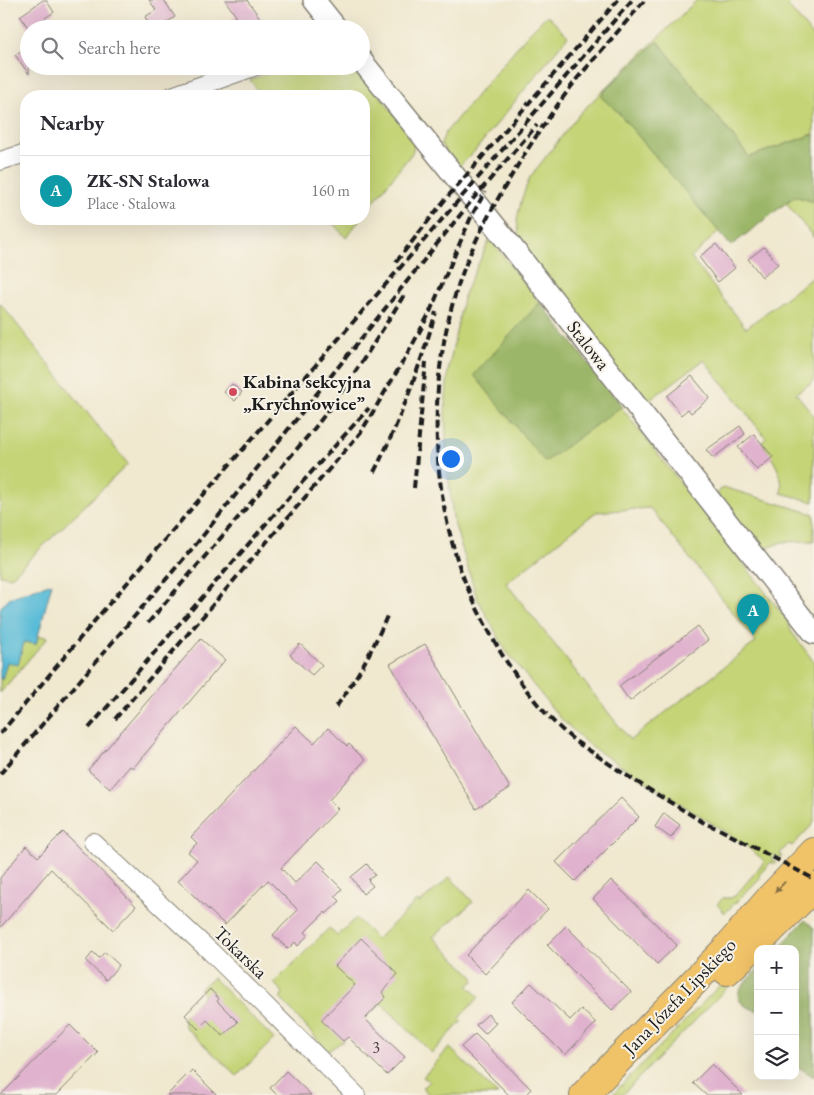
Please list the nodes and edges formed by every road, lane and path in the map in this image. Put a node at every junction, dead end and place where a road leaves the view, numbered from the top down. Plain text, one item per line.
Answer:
1 (314, 0) edge
2 (330, 20) edge
3 (370, 71) edge
4 (231, 75) edge
5 (189, 90) edge
6 (20, 155) edge
7 (0, 162) edge
8 (814, 633) edge
9 (93, 842) dead end
10 (814, 852) edge
11 (814, 887) edge
12 (356, 1095) edge
13 (584, 1095) edge
14 (606, 1095) edge

1 - 2 street
3 - 8 street, Stalowa
4 - 5 street
6 - 7 street
9 - 12 street, Tokarska
10 -> 13 main road, Jana Józefa Lipskiego
11 - 14 main road, Jana Józefa Lipskiego

